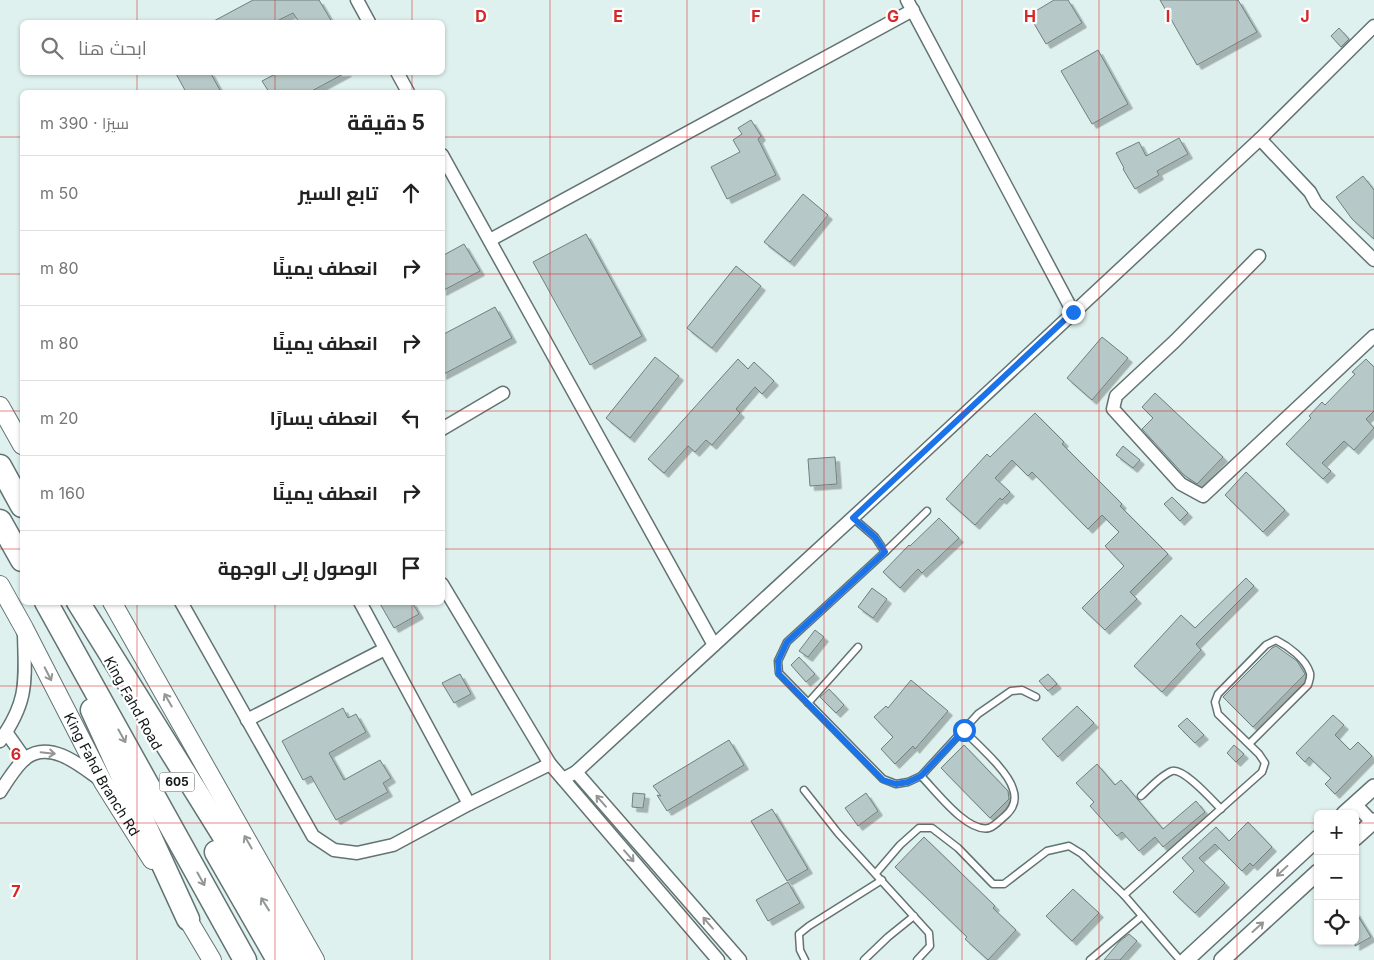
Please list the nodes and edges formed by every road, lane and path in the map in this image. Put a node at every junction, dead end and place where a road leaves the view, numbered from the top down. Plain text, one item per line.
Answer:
1 (357, 0) edge
2 (910, 5) edge
3 (368, 20) edge
4 (1374, 26) edge
5 (399, 75) edge
6 (407, 90) edge
7 (1260, 139) junction
8 (445, 159) edge
9 (490, 240) junction
10 (1259, 256) dead end
11 (1374, 260) edge
12 (1073, 312) junction
13 (1374, 336) edge
14 (503, 393) dead end
15 (0, 406) edge
16 (445, 427) edge
17 (20, 441) edge
18 (0, 466) edge
19 (20, 502) edge
20 (927, 511) dead end
21 (853, 518) junction
22 (0, 521) edge
23 (885, 552) junction
24 (20, 556) edge
25 (0, 585) edge
26 (445, 589) edge
27 (43, 605) edge
28 (48, 605) edge
29 (79, 605) edge
30 (79, 605) edge
31 (114, 605) edge
32 (183, 605) edge
33 (362, 605) edge
34 (24, 628) junction
35 (714, 646) junction
36 (858, 647) dead end
37 (385, 648) junction
38 (1036, 697) dead end
39 (808, 703) junction
40 (247, 720) junction
41 (964, 730) junction
42 (3, 736) edge
43 (1249, 744) junction
44 (25, 759) junction
45 (550, 764) junction
46 (576, 772) junction
47 (921, 776) junction
48 (563, 779) junction
49 (103, 782) junction
50 (1374, 787) edge
51 (804, 790) dead end
52 (0, 792) edge
53 (1141, 796) dead end
54 (469, 804) junction
55 (1221, 809) junction
56 (1350, 809) edge
57 (1374, 822) edge
58 (1359, 835) edge
59 (1314, 842) edge
60 (876, 873) junction
61 (1314, 876) edge
62 (882, 880) junction
63 (1124, 895) junction
64 (914, 916) junction
65 (1142, 916) junction
66 (188, 919) junction
67 (212, 960) edge
68 (245, 960) edge
69 (278, 960) edge
70 (301, 960) edge
71 (315, 960) edge
72 (718, 960) edge
73 (740, 960) edge
74 (806, 960) edge
75 (864, 960) edge
76 (917, 960) edge
77 (1090, 960) edge
78 (1180, 960) edge
79 (1186, 960) edge
80 (1222, 960) edge

1 - 3 street
2 - 9 street
2 - 12 street
4 - 7 street
5 - 6 street
7 - 11 street
7 - 12 street
8 - 9 street
9 - 35 street
10 - 13 street
12 - 21 street
14 - 16 street
15 - 17 main road
18 - 19 highway
20 - 23 lane
21 - 23 lane
21 - 35 street
22 - 24 highway
23 - 39 lane
25 - 34 main road, King Fahd Branch Rd
26 - 45 street
27 - 66 highway
28 -> 68 highway, King Fahd Road / 605
29 - 69 highway, King Fahd Road / 605
70 -> 30 highway
71 -> 31 main road
32 - 40 street
33 - 37 street
34 - 42 street
34 -> 49 main road, King Fahd Branch Rd
35 - 46 street
36 - 39 lane
37 - 40 street
37 - 54 street
38 - 41 lane
39 - 47 lane
40 - 54 street
41 - 47 lane
41 - 47 lane
42 - 44 street
43 - 43 lane
43 - 55 lane
44 -> 49 street
44 - 52 street
45 - 48 street
45 - 54 street
46 - 48 street
73 -> 46 street
48 -> 72 street
49 - 66 main road, King Fahd Branch Rd
50 - 56 street
51 - 60 lane
53 - 55 lane
55 - 63 lane
56 - 57 street
57 - 58 street
59 -> 79 street
60 - 62 lane
60 - 63 lane
80 -> 61 street
62 - 64 lane
62 - 74 lane
63 - 65 lane
64 - 75 lane
64 - 76 lane
65 - 77 lane
65 - 78 lane
66 - 67 main road, King Fahd Branch Rd

